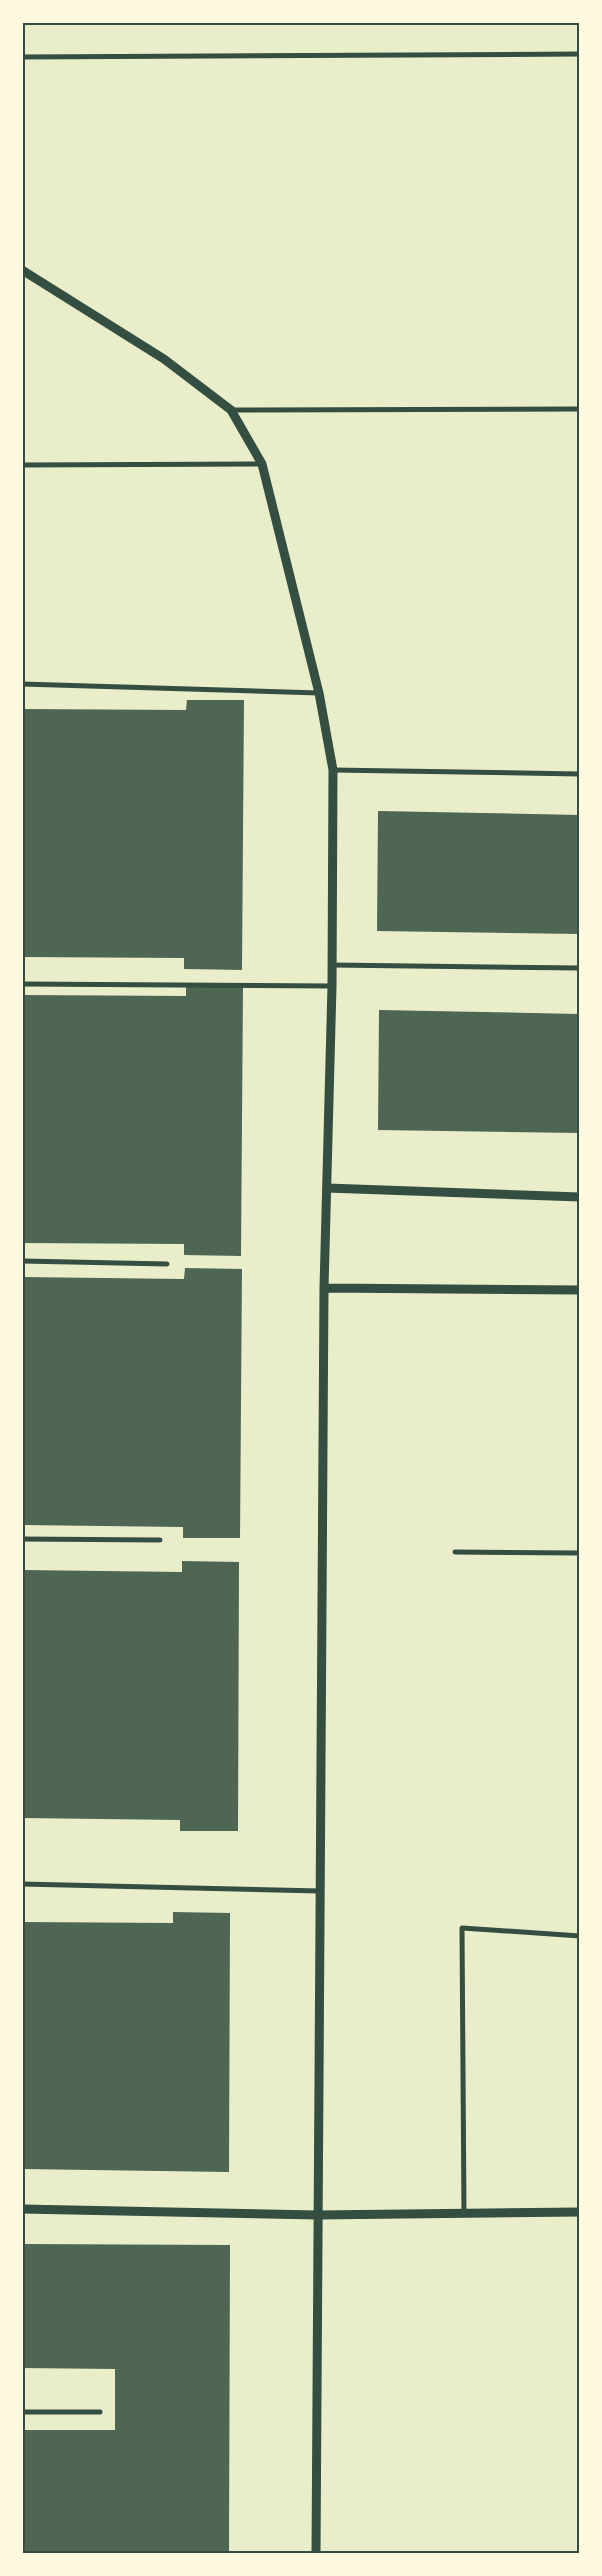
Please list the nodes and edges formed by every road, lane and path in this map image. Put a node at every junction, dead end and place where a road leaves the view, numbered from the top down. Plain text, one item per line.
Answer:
1 (580, 54) edge
2 (22, 57) edge
3 (22, 270) edge
4 (580, 409) edge
5 (231, 410) junction
6 (262, 464) junction
7 (22, 465) edge
8 (22, 684) edge
9 (319, 693) junction
10 (332, 770) junction
11 (580, 774) edge
12 (332, 964) junction
13 (580, 968) edge
14 (22, 984) edge
15 (332, 986) junction
16 (327, 1188) junction
17 (580, 1197) edge
18 (22, 1261) edge
19 (167, 1264) dead end
20 (324, 1288) junction
21 (580, 1290) edge
22 (22, 1539) edge
23 (160, 1540) dead end
24 (455, 1552) dead end
25 (580, 1553) edge
26 (22, 1884) edge
27 (320, 1891) junction
28 (580, 1936) edge
29 (22, 2209) edge
30 (580, 2212) edge
31 (464, 2214) junction
32 (318, 2215) junction
33 (22, 2412) edge
34 (100, 2412) dead end
35 (316, 2554) edge

1 - 2 street
3 - 5 street
4 - 5 street
5 - 6 street
6 - 7 street
6 - 9 street
8 - 9 street
9 - 10 street
10 - 11 street
10 - 12 street
12 - 13 street
12 - 15 street
14 - 15 street
15 - 16 street
16 - 17 street
16 - 20 street
18 - 19 street
20 - 21 street
20 - 27 street
22 - 23 street
24 - 25 street
26 - 27 street
27 - 32 street
28 - 31 street
29 - 32 street
30 - 31 street
31 - 32 street
32 - 35 street
33 - 34 street

